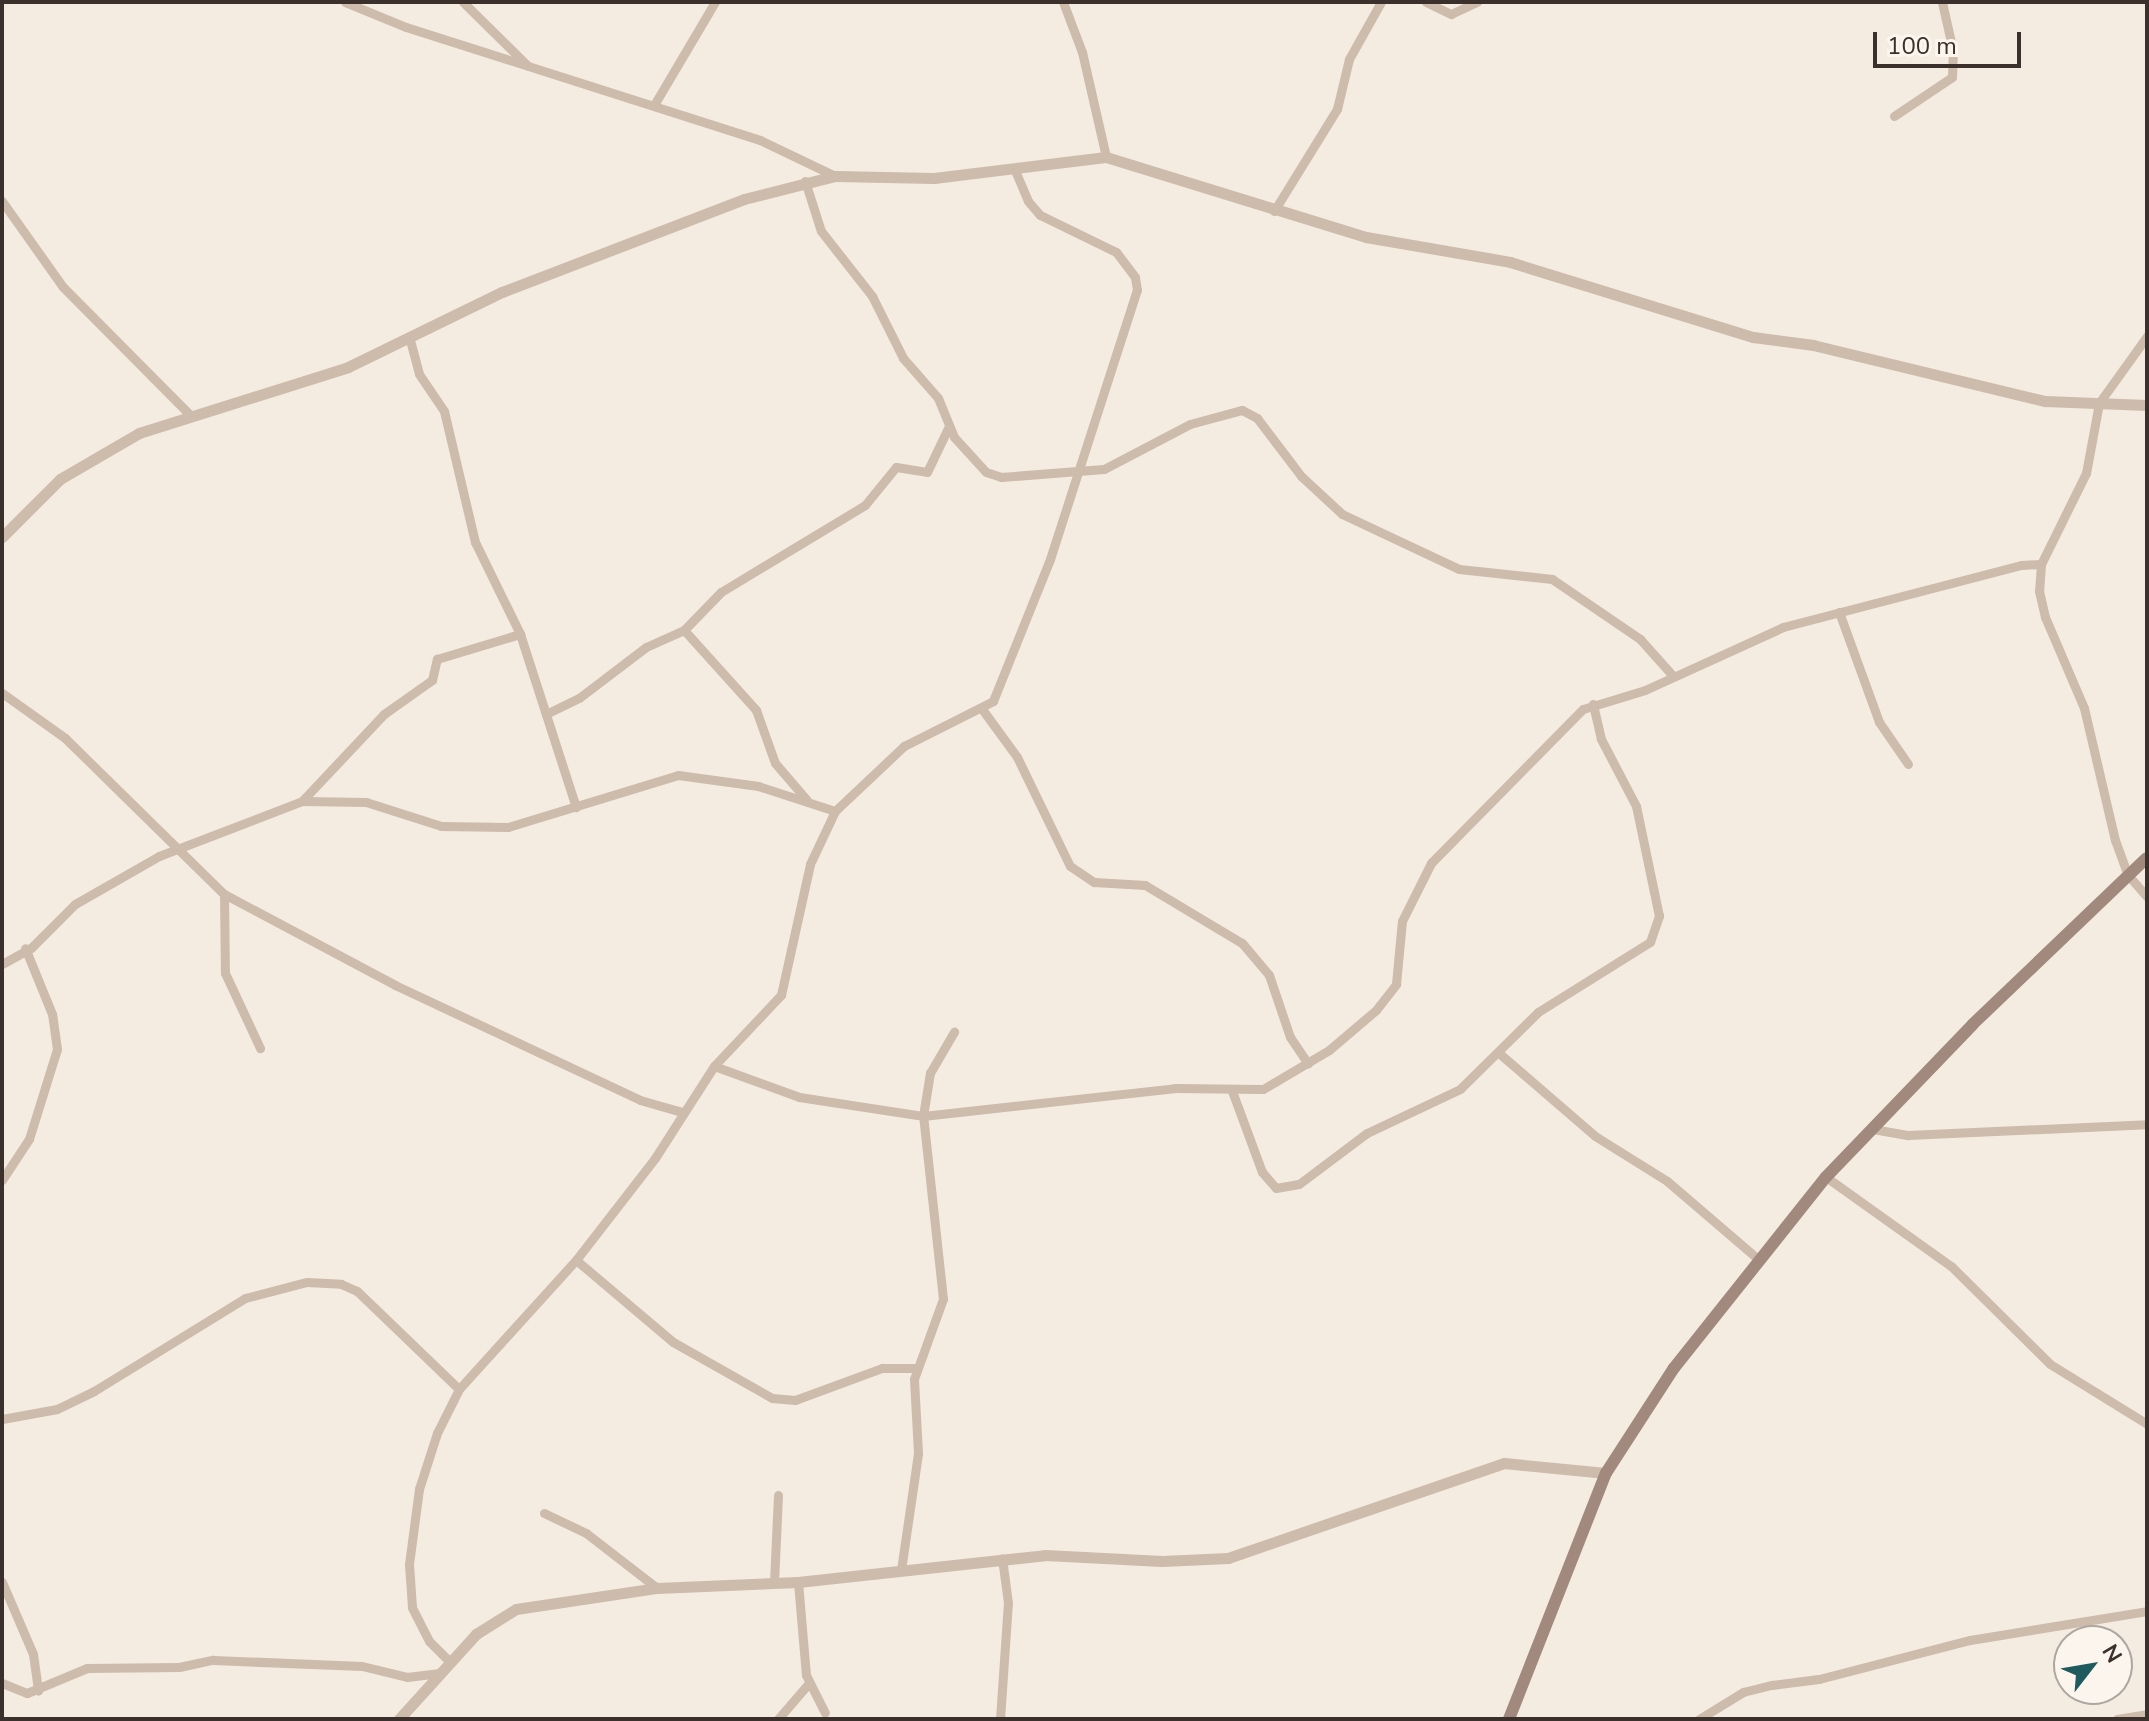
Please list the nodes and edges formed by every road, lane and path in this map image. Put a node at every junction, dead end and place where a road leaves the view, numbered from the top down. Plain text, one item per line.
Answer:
1 (345, 2) edge
2 (463, 2) edge
3 (715, 2) edge
4 (1063, 2) edge
5 (1381, 2) edge
6 (1426, 2) edge
7 (1477, 2) edge
8 (1942, 2) edge
9 (531, 68) junction
10 (654, 105) junction
11 (1894, 116) dead end
12 (1106, 157) junction
13 (1015, 170) junction
14 (835, 176) junction
15 (805, 181) junction
16 (2, 201) edge
17 (1274, 211) junction
18 (2147, 336) edge
19 (410, 340) junction
20 (2099, 403) junction
21 (2147, 405) edge
22 (189, 414) junction
23 (949, 426) junction
24 (1080, 471) junction
25 (2, 537) edge
26 (2041, 564) junction
27 (1839, 612) junction
28 (684, 630) junction
29 (520, 634) junction
30 (1673, 676) junction
31 (2, 693) edge
32 (1593, 704) junction
33 (982, 709) junction
34 (546, 714) junction
35 (1908, 764) dead end
36 (302, 801) junction
37 (808, 802) junction
38 (576, 807) junction
39 (835, 811) junction
40 (182, 849) junction
41 (2147, 858) edge
42 (2128, 875) junction
43 (224, 894) junction
44 (2147, 897) edge
45 (25, 948) junction
46 (2, 964) edge
47 (954, 1032) dead end
48 (260, 1048) dead end
49 (1500, 1054) junction
50 (1308, 1064) junction
51 (714, 1066) junction
52 (1232, 1091) junction
53 (682, 1112) junction
54 (923, 1116) junction
55 (2147, 1124) edge
56 (1873, 1129) junction
57 (1826, 1177) junction
58 (2, 1180) edge
59 (1758, 1259) junction
60 (576, 1260) junction
61 (916, 1368) junction
62 (459, 1389) junction
63 (2, 1419) edge
64 (2147, 1424) edge
65 (1606, 1473) junction
66 (778, 1495) dead end
67 (544, 1513) dead end
68 (1002, 1558) junction
69 (901, 1570) junction
70 (2, 1582) edge
71 (798, 1582) junction
72 (774, 1583) junction
73 (657, 1588) junction
74 (2147, 1611) edge
75 (449, 1661) junction
76 (438, 1673) junction
77 (2, 1683) edge
78 (809, 1683) junction
79 (38, 1691) junction
80 (825, 1713) dead end
81 (2147, 1714) edge
82 (402, 1718) edge
83 (1512, 1718) edge
84 (778, 1719) edge
85 (1000, 1719) edge
86 (1699, 1719) edge
87 (2117, 1719) edge

1 - 9 street
2 - 9 street
3 - 10 street
4 - 12 street
5 - 17 street
6 - 7 street
8 - 11 street
9 - 10 street
10 - 14 street
12 - 13 street
12 - 17 street
13 - 14 street
13 - 24 street
14 - 15 street
15 - 19 street
15 - 23 street
16 - 22 street
17 - 20 street
18 - 20 street
19 - 22 street
19 - 29 street
20 - 21 street
20 - 26 street
22 - 25 street
23 - 24 street
23 - 28 street
24 - 30 street
24 - 33 street
26 - 27 street
26 - 42 street
27 - 30 street
27 - 35 street
28 - 34 street
28 - 37 street
29 - 34 street
29 - 36 street
30 - 32 street
31 - 40 street
32 - 49 street
32 - 50 street
33 - 39 street
33 - 50 street
34 - 38 street
36 - 38 street
36 - 40 street
37 - 38 street
37 - 39 street
39 - 51 street
40 - 43 street
40 - 45 street
41 - 42 main road
42 - 44 street
42 - 56 main road
43 - 48 street
43 - 53 street
45 - 46 street
45 - 58 street
47 - 54 street
49 - 52 street
49 - 59 street
50 - 52 street
51 - 53 street
51 - 54 street
52 - 54 street
53 - 60 street
54 - 61 street
55 - 56 street
56 - 57 main road
57 - 59 main road
57 - 64 street
59 - 65 main road
60 - 61 street
60 - 62 street
61 - 69 street
62 - 63 street
62 - 75 street
65 - 68 street
65 - 83 main road
66 - 72 street
67 - 73 street
68 - 69 street
68 - 85 street
69 - 71 street
70 - 79 street
71 - 72 street
71 - 78 street
72 - 73 street
73 - 75 street
74 - 86 street
75 - 76 street
76 - 79 street
76 - 82 street
77 - 79 street
78 - 80 street
78 - 84 street
81 - 87 street

